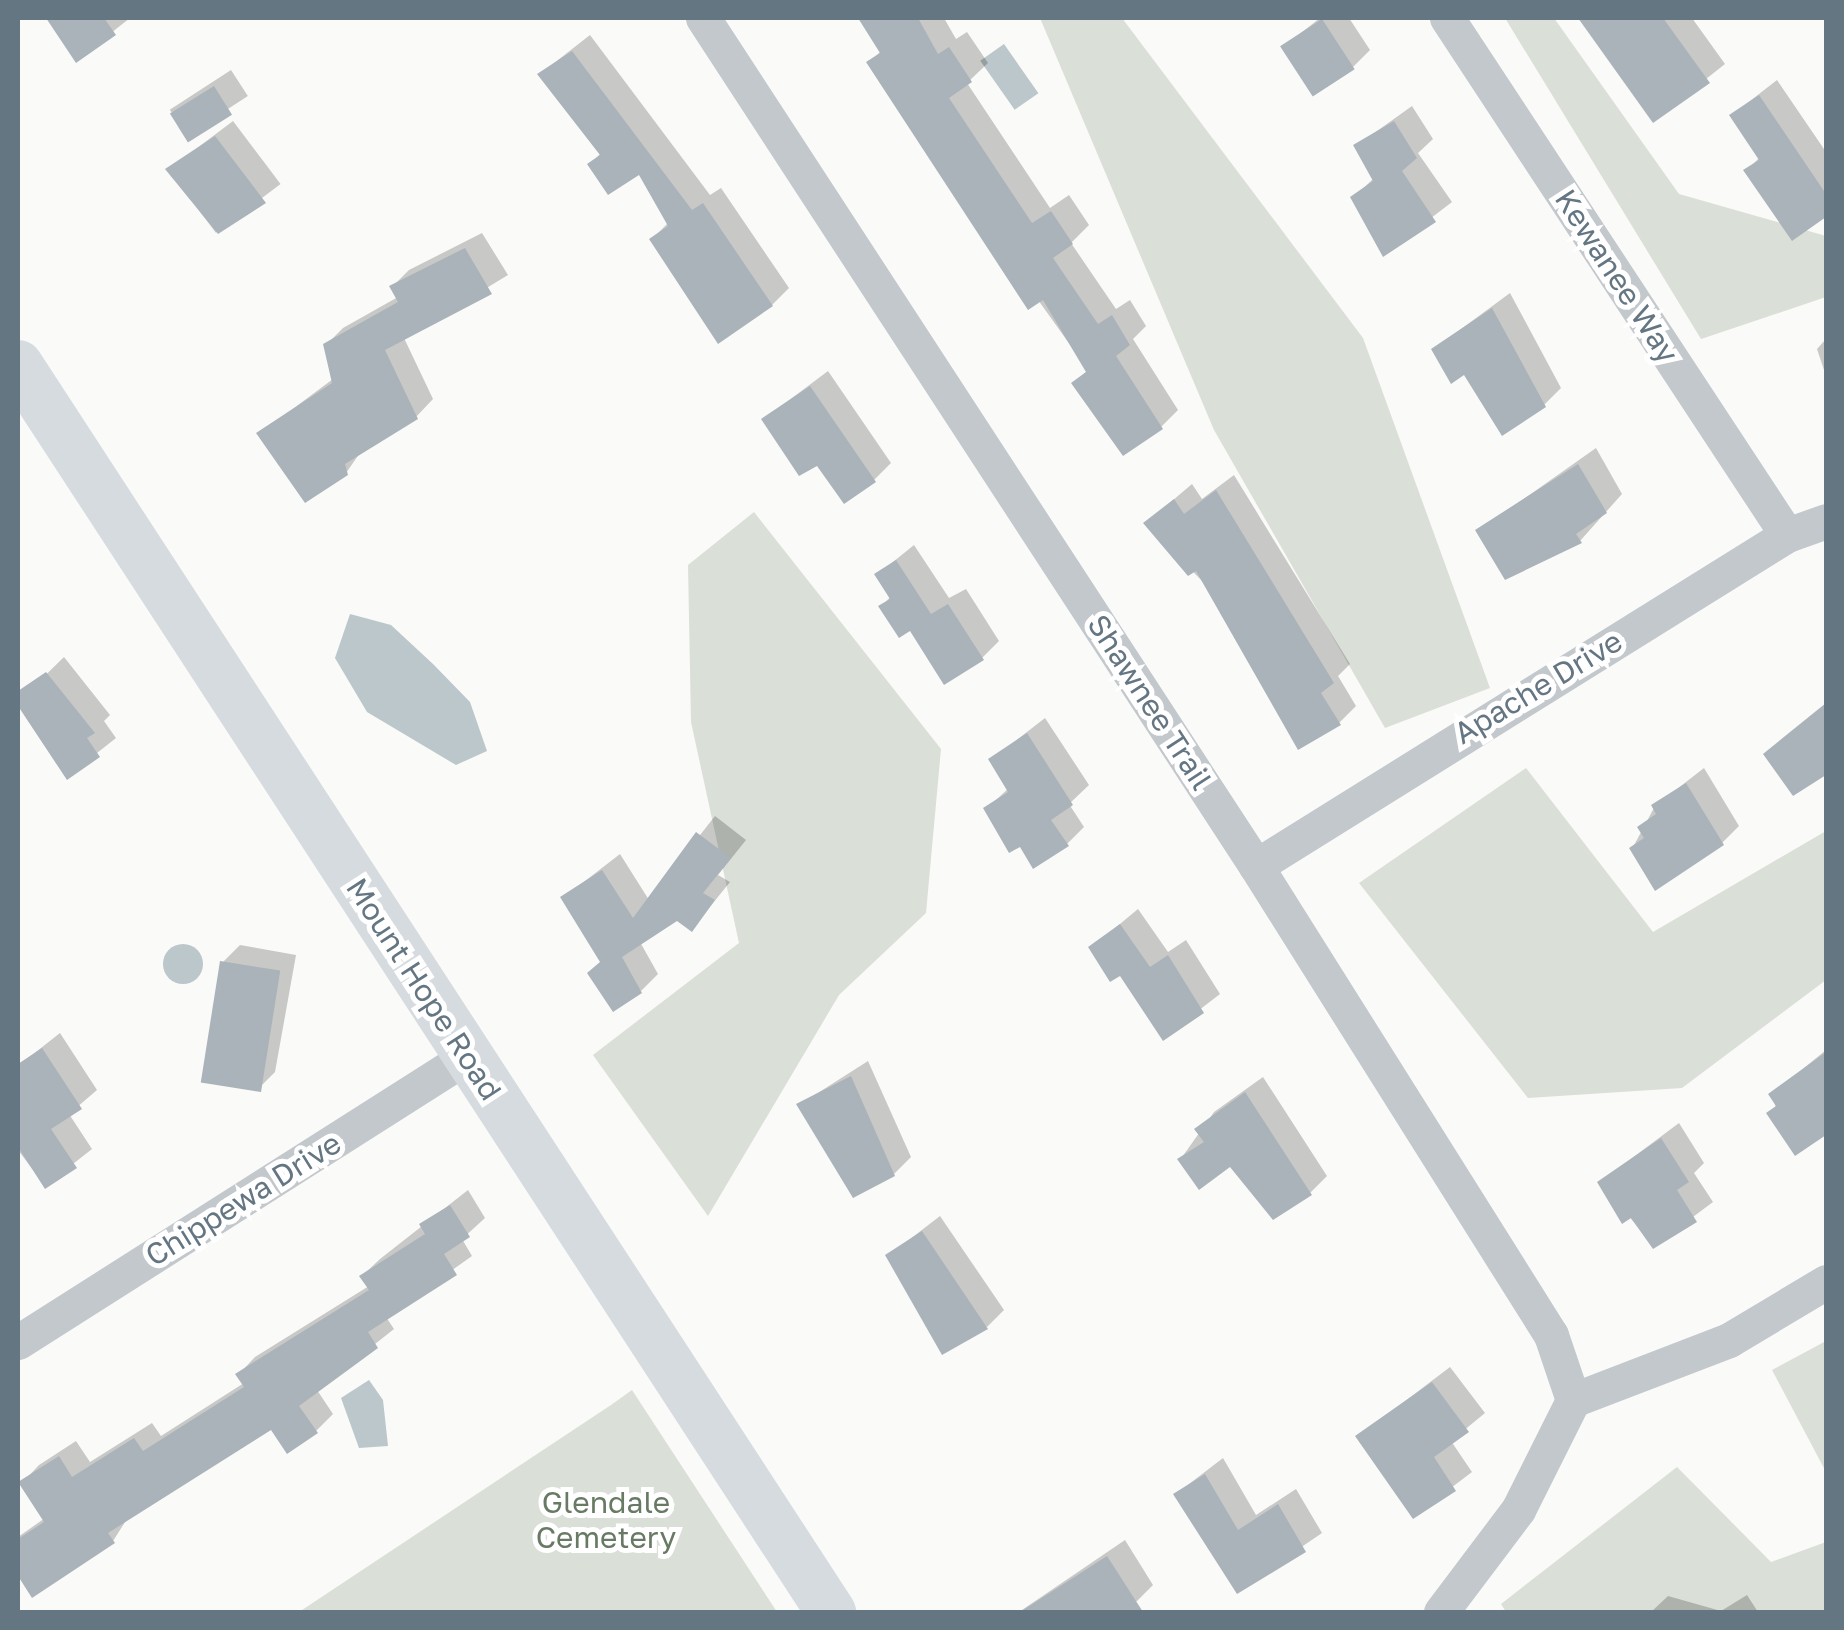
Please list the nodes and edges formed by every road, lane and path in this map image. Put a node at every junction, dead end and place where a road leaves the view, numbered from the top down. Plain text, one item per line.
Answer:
1 (704, 18) edge
2 (1447, 18) edge
3 (18, 365) edge
4 (1826, 521) edge
5 (1786, 536) junction
6 (1256, 866) junction
7 (468, 1056) junction
8 (1826, 1282) edge
9 (18, 1342) edge
10 (1573, 1400) junction
11 (831, 1612) edge
12 (1440, 1612) edge

1 - 6 street, Shawnee Trail
2 - 5 street, Kewanee Way
3 - 7 street, Mount Hope Road
4 - 5 street, Apache Drive
5 - 6 street, Apache Drive
6 - 10 street, Shawnee Trail
7 - 9 street, Chippewa Drive
7 - 11 street, Mount Hope Road
8 - 10 street
10 - 12 street

